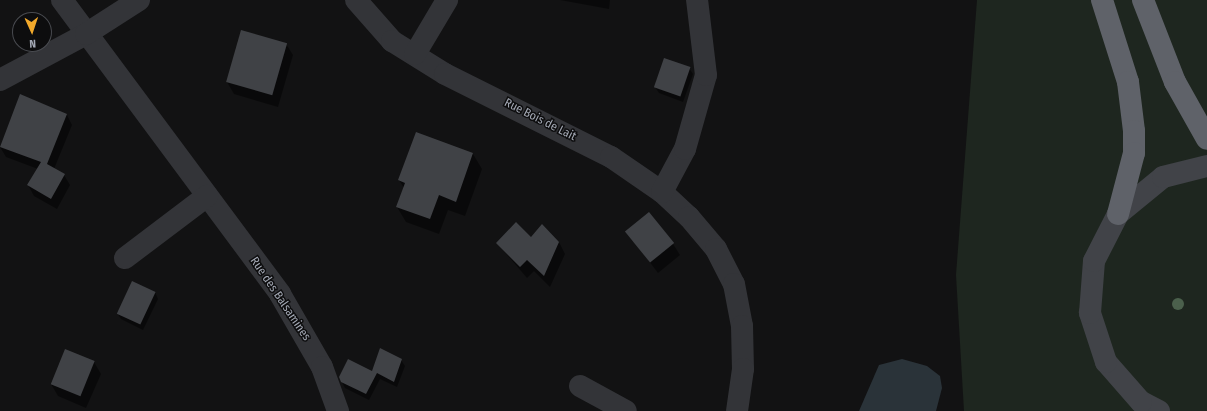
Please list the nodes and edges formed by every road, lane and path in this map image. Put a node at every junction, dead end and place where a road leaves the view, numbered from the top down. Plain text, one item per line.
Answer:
1 (62, 0) edge
2 (139, 0) edge
3 (356, 0) edge
4 (447, 0) edge
5 (697, 0) edge
6 (1102, 0) edge
7 (1143, 0) edge
8 (86, 34) junction
9 (415, 54) junction
10 (0, 80) edge
11 (1207, 139) edge
12 (1207, 166) edge
13 (662, 192) junction
14 (207, 196) junction
15 (1118, 214) junction
16 (125, 258) dead end
17 (580, 386) dead end
18 (338, 411) edge
19 (626, 411) edge
20 (737, 411) edge
21 (1159, 411) edge

1 - 8 street, Rue des Balsamines
2 - 8 street
3 - 9 street, Rue Bois de Lait
4 - 9 street
5 - 13 street
6 - 15 highway
7 - 11 highway
8 - 10 street
8 - 14 street, Rue des Balsamines
9 - 13 street, Rue Bois de Lait
12 - 15 main road
13 - 20 street, Rue Bois de Lait
14 - 16 street
14 - 18 street, Rue des Balsamines
15 - 21 main road
17 - 19 street

